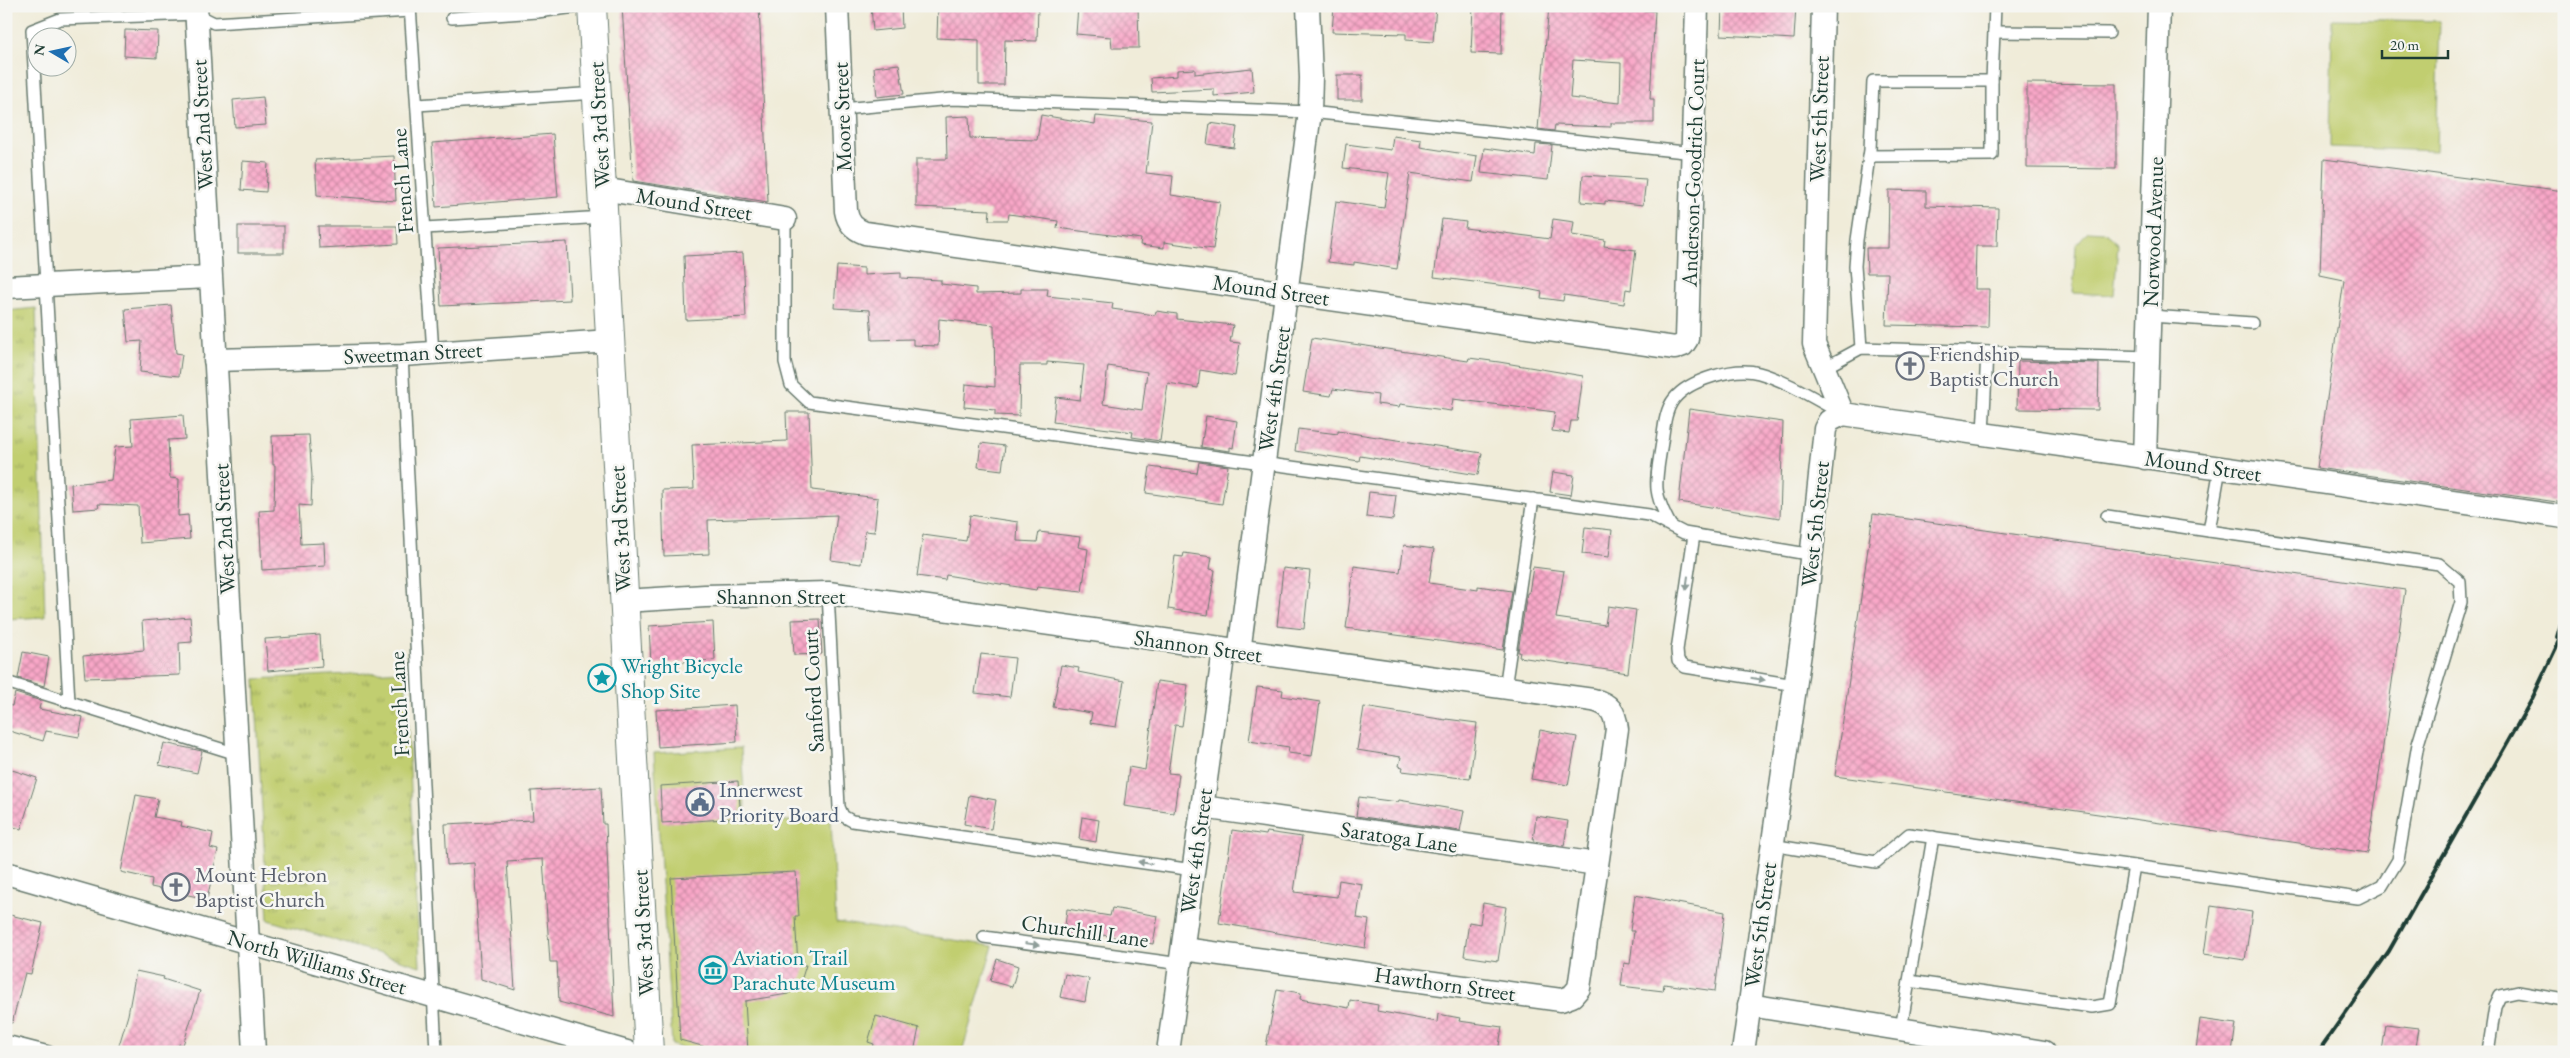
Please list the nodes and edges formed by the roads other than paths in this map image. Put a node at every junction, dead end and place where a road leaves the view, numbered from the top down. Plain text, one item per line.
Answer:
1 (584, 6) edge
2 (592, 6) edge
3 (838, 6) edge
4 (1308, 6) edge
5 (1698, 6) edge
6 (1823, 6) edge
7 (1995, 6) edge
8 (2159, 6) edge
9 (410, 9) edge
10 (536, 9) edge
11 (196, 10) edge
12 (452, 18) dead end
13 (1994, 32) junction
14 (2108, 33) dead end
15 (1992, 81) junction
16 (597, 93) junction
17 (416, 105) junction
18 (842, 109) junction
19 (1310, 112) junction
20 (1694, 153) junction
21 (1869, 156) junction
22 (602, 190) junction
23 (604, 217) junction
24 (785, 219) joint
25 (853, 226) joint
26 (425, 228) junction
27 (209, 277) junction
28 (46, 285) junction
29 (6, 287) edge
30 (1287, 293) junction
31 (2151, 316) junction
32 (2252, 323) dead end
33 (1687, 339) joint
34 (610, 341) junction
35 (1861, 348) junction
36 (1988, 352) junction
37 (433, 353) junction
38 (402, 355) junction
39 (2150, 357) junction
40 (215, 360) junction
41 (1824, 368) junction
42 (1842, 414) junction
43 (1983, 434) junction
44 (2145, 458) junction
45 (1263, 463) junction
46 (2220, 468) junction
47 (1533, 499) junction
48 (2107, 516) dead end
49 (2564, 517) edge
50 (1671, 526) junction
51 (2209, 531) junction
52 (1694, 535) junction
53 (1813, 555) junction
54 (828, 593) junction
55 (624, 601) junction
56 (1231, 651) junction
57 (6, 682) edge
58 (1795, 685) junction
59 (1505, 688) junction
60 (69, 702) junction
61 (237, 754) junction
62 (1202, 808) junction
63 (1933, 837) junction
64 (1771, 845) junction
65 (1597, 864) junction
66 (2134, 866) junction
67 (1193, 870) junction
68 (6, 872) edge
69 (984, 937) dead end
70 (248, 941) junction
71 (1182, 957) junction
72 (1909, 980) junction
73 (433, 996) junction
74 (2564, 1000) edge
75 (1749, 1005) junction
76 (1901, 1029) junction
77 (6, 1041) edge
78 (49, 1052) edge
79 (254, 1052) edge
80 (436, 1052) edge
81 (627, 1052) edge
82 (649, 1052) edge
83 (1168, 1052) edge
84 (1742, 1052) edge
85 (2044, 1052) edge
86 (2488, 1052) edge

1 - 10 lane
2 - 16 main road, West 3rd Street
3 - 18 street, Moore Street
4 - 19 street, West 4th Street
5 - 20 street, Anderson-Goodrich Court
6 - 41 street, West 5th Street
7 - 13 lane
8 - 31 street, Norwood Avenue
9 - 11 lane
9 - 17 lane, French Lane
10 - 12 lane
11 - 27 street, West 2nd Street
11 - 28 lane
13 - 14 lane
13 - 15 lane
15 - 21 lane
15 - 21 lane
16 - 17 lane
16 - 22 main road, West 3rd Street
17 - 26 lane, French Lane
18 - 19 lane
18 - 25 street, Moore Street
19 - 20 lane
19 - 30 street, West 4th Street
20 - 33 street, Anderson-Goodrich Court
21 - 35 lane
22 - 23 main road, West 3rd Street
22 - 24 street, Mound Street
23 - 26 lane
23 - 34 main road, West 3rd Street
24 - 45 lane
25 - 30 street, Mound Street
26 - 37 lane, French Lane
27 - 28 street
27 - 40 street, West 2nd Street
28 - 29 street
28 - 60 lane
30 - 33 street, Mound Street
30 - 45 street, West 4th Street
31 - 32 lane
31 - 39 street, Norwood Avenue
34 - 37 street, Sweetman Street
34 - 55 main road, West 3rd Street
35 - 36 lane
35 - 41 lane
36 - 39 lane
36 - 43 lane
37 - 38 street, Sweetman Street
38 - 40 street, Sweetman Street
38 - 73 lane, French Lane
39 - 44 street, Norwood Avenue
40 - 61 street, West 2nd Street
41 - 42 street, West 5th Street
42 - 43 street, Mound Street
42 - 50 lane
42 - 53 street, West 5th Street
43 - 44 street, Mound Street
44 - 46 street, Mound Street
45 - 47 lane
45 - 56 street, West 4th Street
46 - 49 street, Mound Street
46 - 51 lane
47 - 50 lane
47 - 59 lane
48 - 51 lane
50 - 52 lane
51 - 66 lane
52 - 53 lane
52 -> 58 lane
53 - 58 street, West 5th Street
54 - 55 street, Shannon Street
54 - 56 street, Shannon Street
67 -> 54 lane, Sanford Court
55 - 82 main road, West 3rd Street
56 - 59 street, Shannon Street
56 - 62 street, West 4th Street
57 - 60 lane
58 - 64 street, West 5th Street
59 - 65 street, Shannon Street
60 - 61 lane
61 - 70 street, West 2nd Street
62 - 65 street, Saratoga Lane
62 - 67 street, West 4th Street
63 - 64 lane
63 - 66 lane
63 - 72 lane
64 - 75 street, West 5th Street
65 - 71 street, Hawthorn Street
66 - 72 lane
67 - 71 street, West 4th Street
68 - 70 street, North Williams Street
69 -> 71 lane, Churchill Lane
70 - 73 street, North Williams Street
70 - 79 street, West 2nd Street
71 - 83 street, West 4th Street
72 - 76 lane
73 - 80 lane, French Lane
73 - 81 street, North Williams Street
74 - 86 lane
75 - 76 street
75 - 84 street, West 5th Street
76 - 85 street
77 - 78 lane

